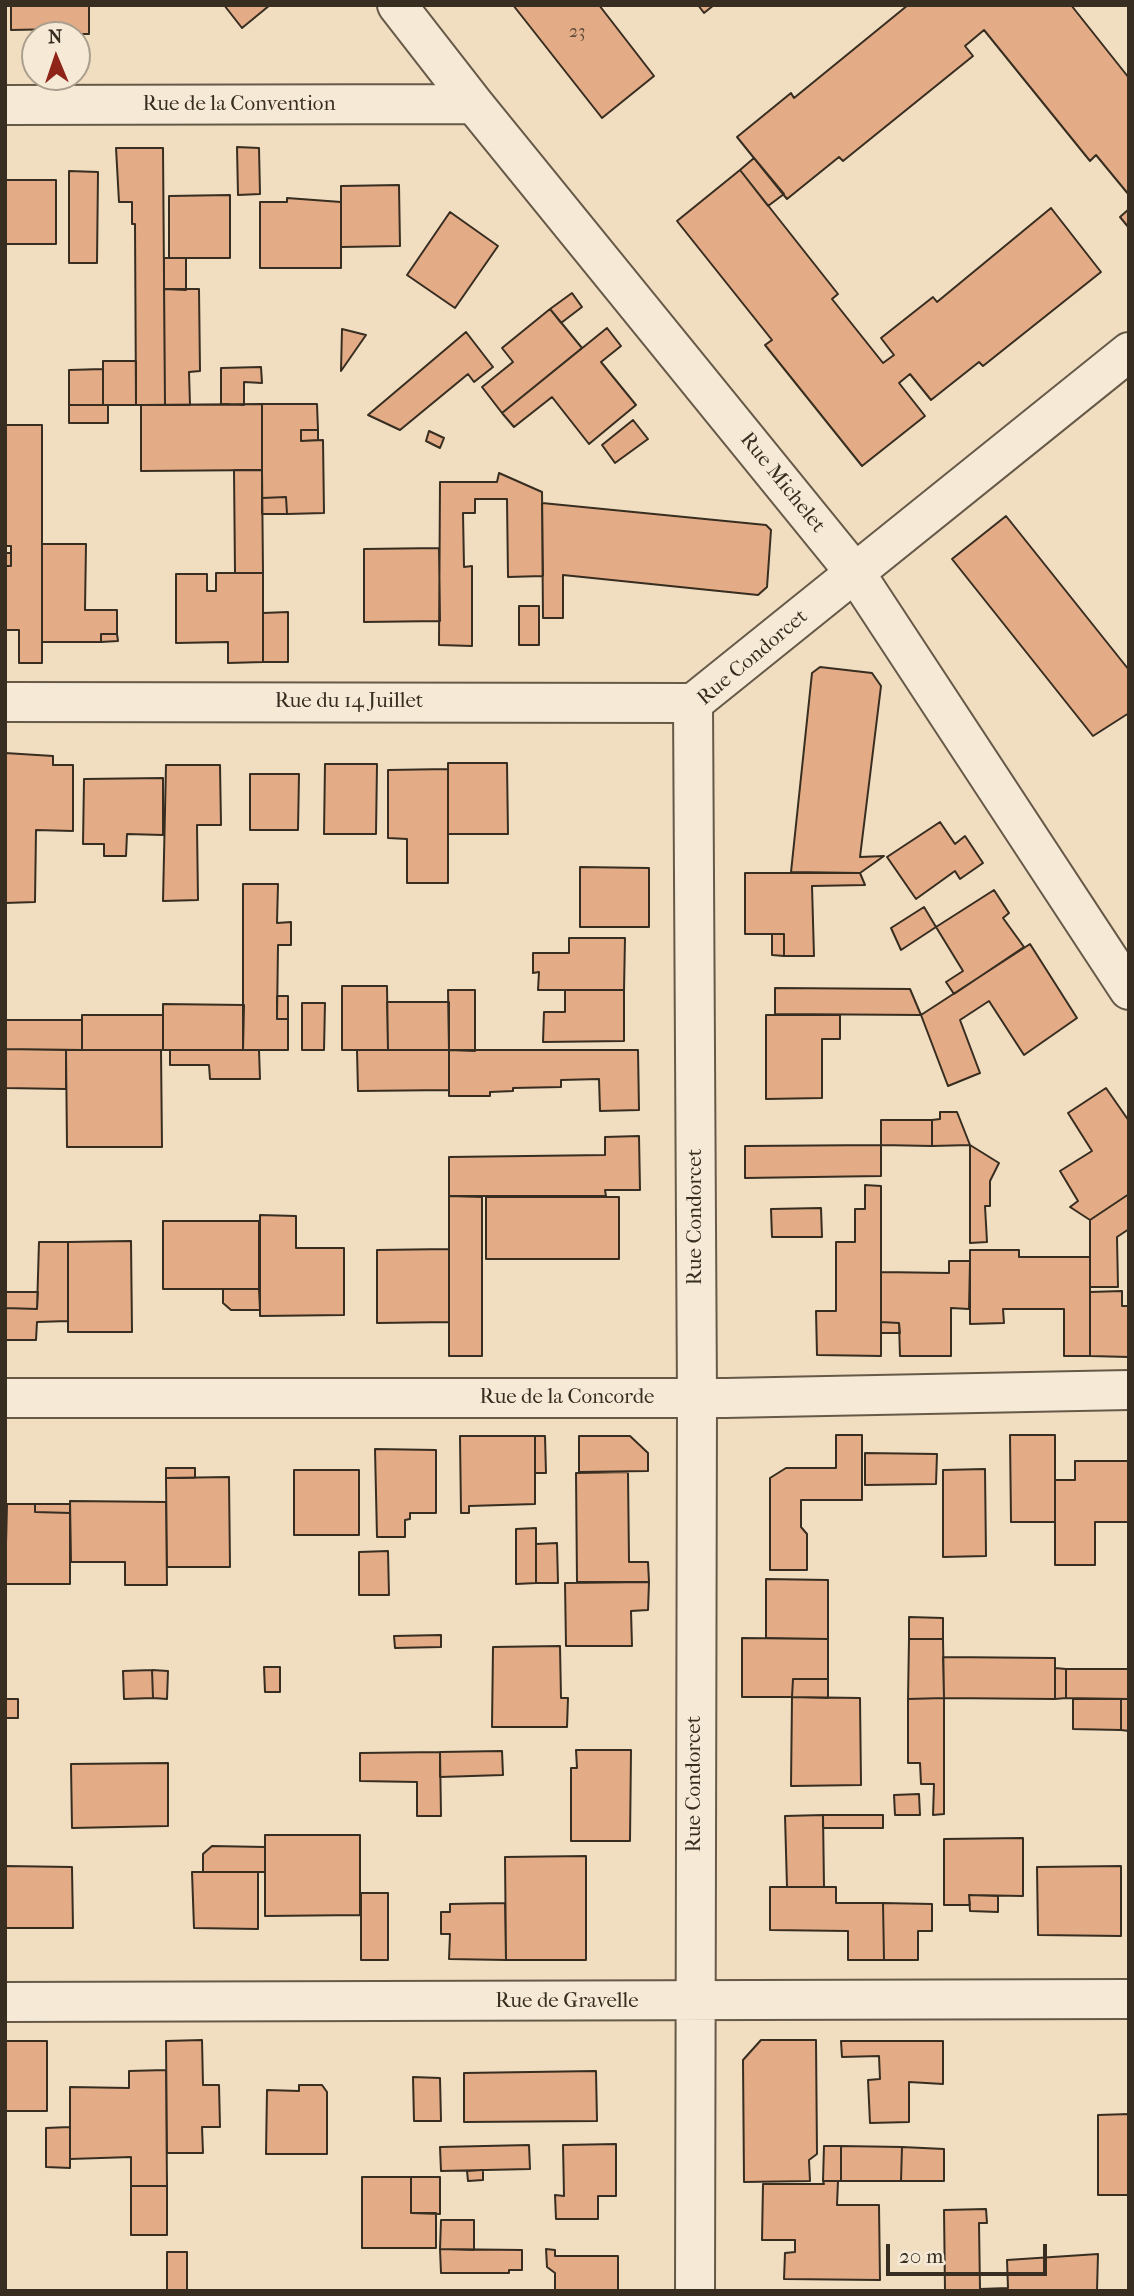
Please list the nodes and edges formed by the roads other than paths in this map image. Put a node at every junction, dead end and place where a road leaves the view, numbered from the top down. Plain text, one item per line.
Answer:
1 (397, 5) edge
2 (474, 104) junction
3 (5, 105) edge
4 (1129, 352) edge
5 (856, 575) junction
6 (5, 702) edge
7 (693, 703) junction
8 (1129, 990) edge
9 (1129, 1390) edge
10 (5, 1398) edge
11 (697, 1398) junction
12 (1129, 1999) edge
13 (5, 2002) edge
14 (693, 2002) junction
15 (695, 2291) edge

1 - 2 street, Rue Michelet
2 - 3 street, Rue de la Convention
2 - 5 street, Rue Michelet
4 - 5 street, Rue Condorcet
5 - 7 street, Rue Condorcet
5 - 8 street, Rue Michelet
6 - 7 street, Rue du 14 Juillet
7 - 11 street, Rue Condorcet
9 - 11 street, Rue de la Concorde
10 - 11 street, Rue de la Concorde
11 - 14 street, Rue Condorcet
12 - 14 street, Rue de Gravelle
13 - 14 street, Rue de Gravelle
14 - 15 street, Rue Condorcet

